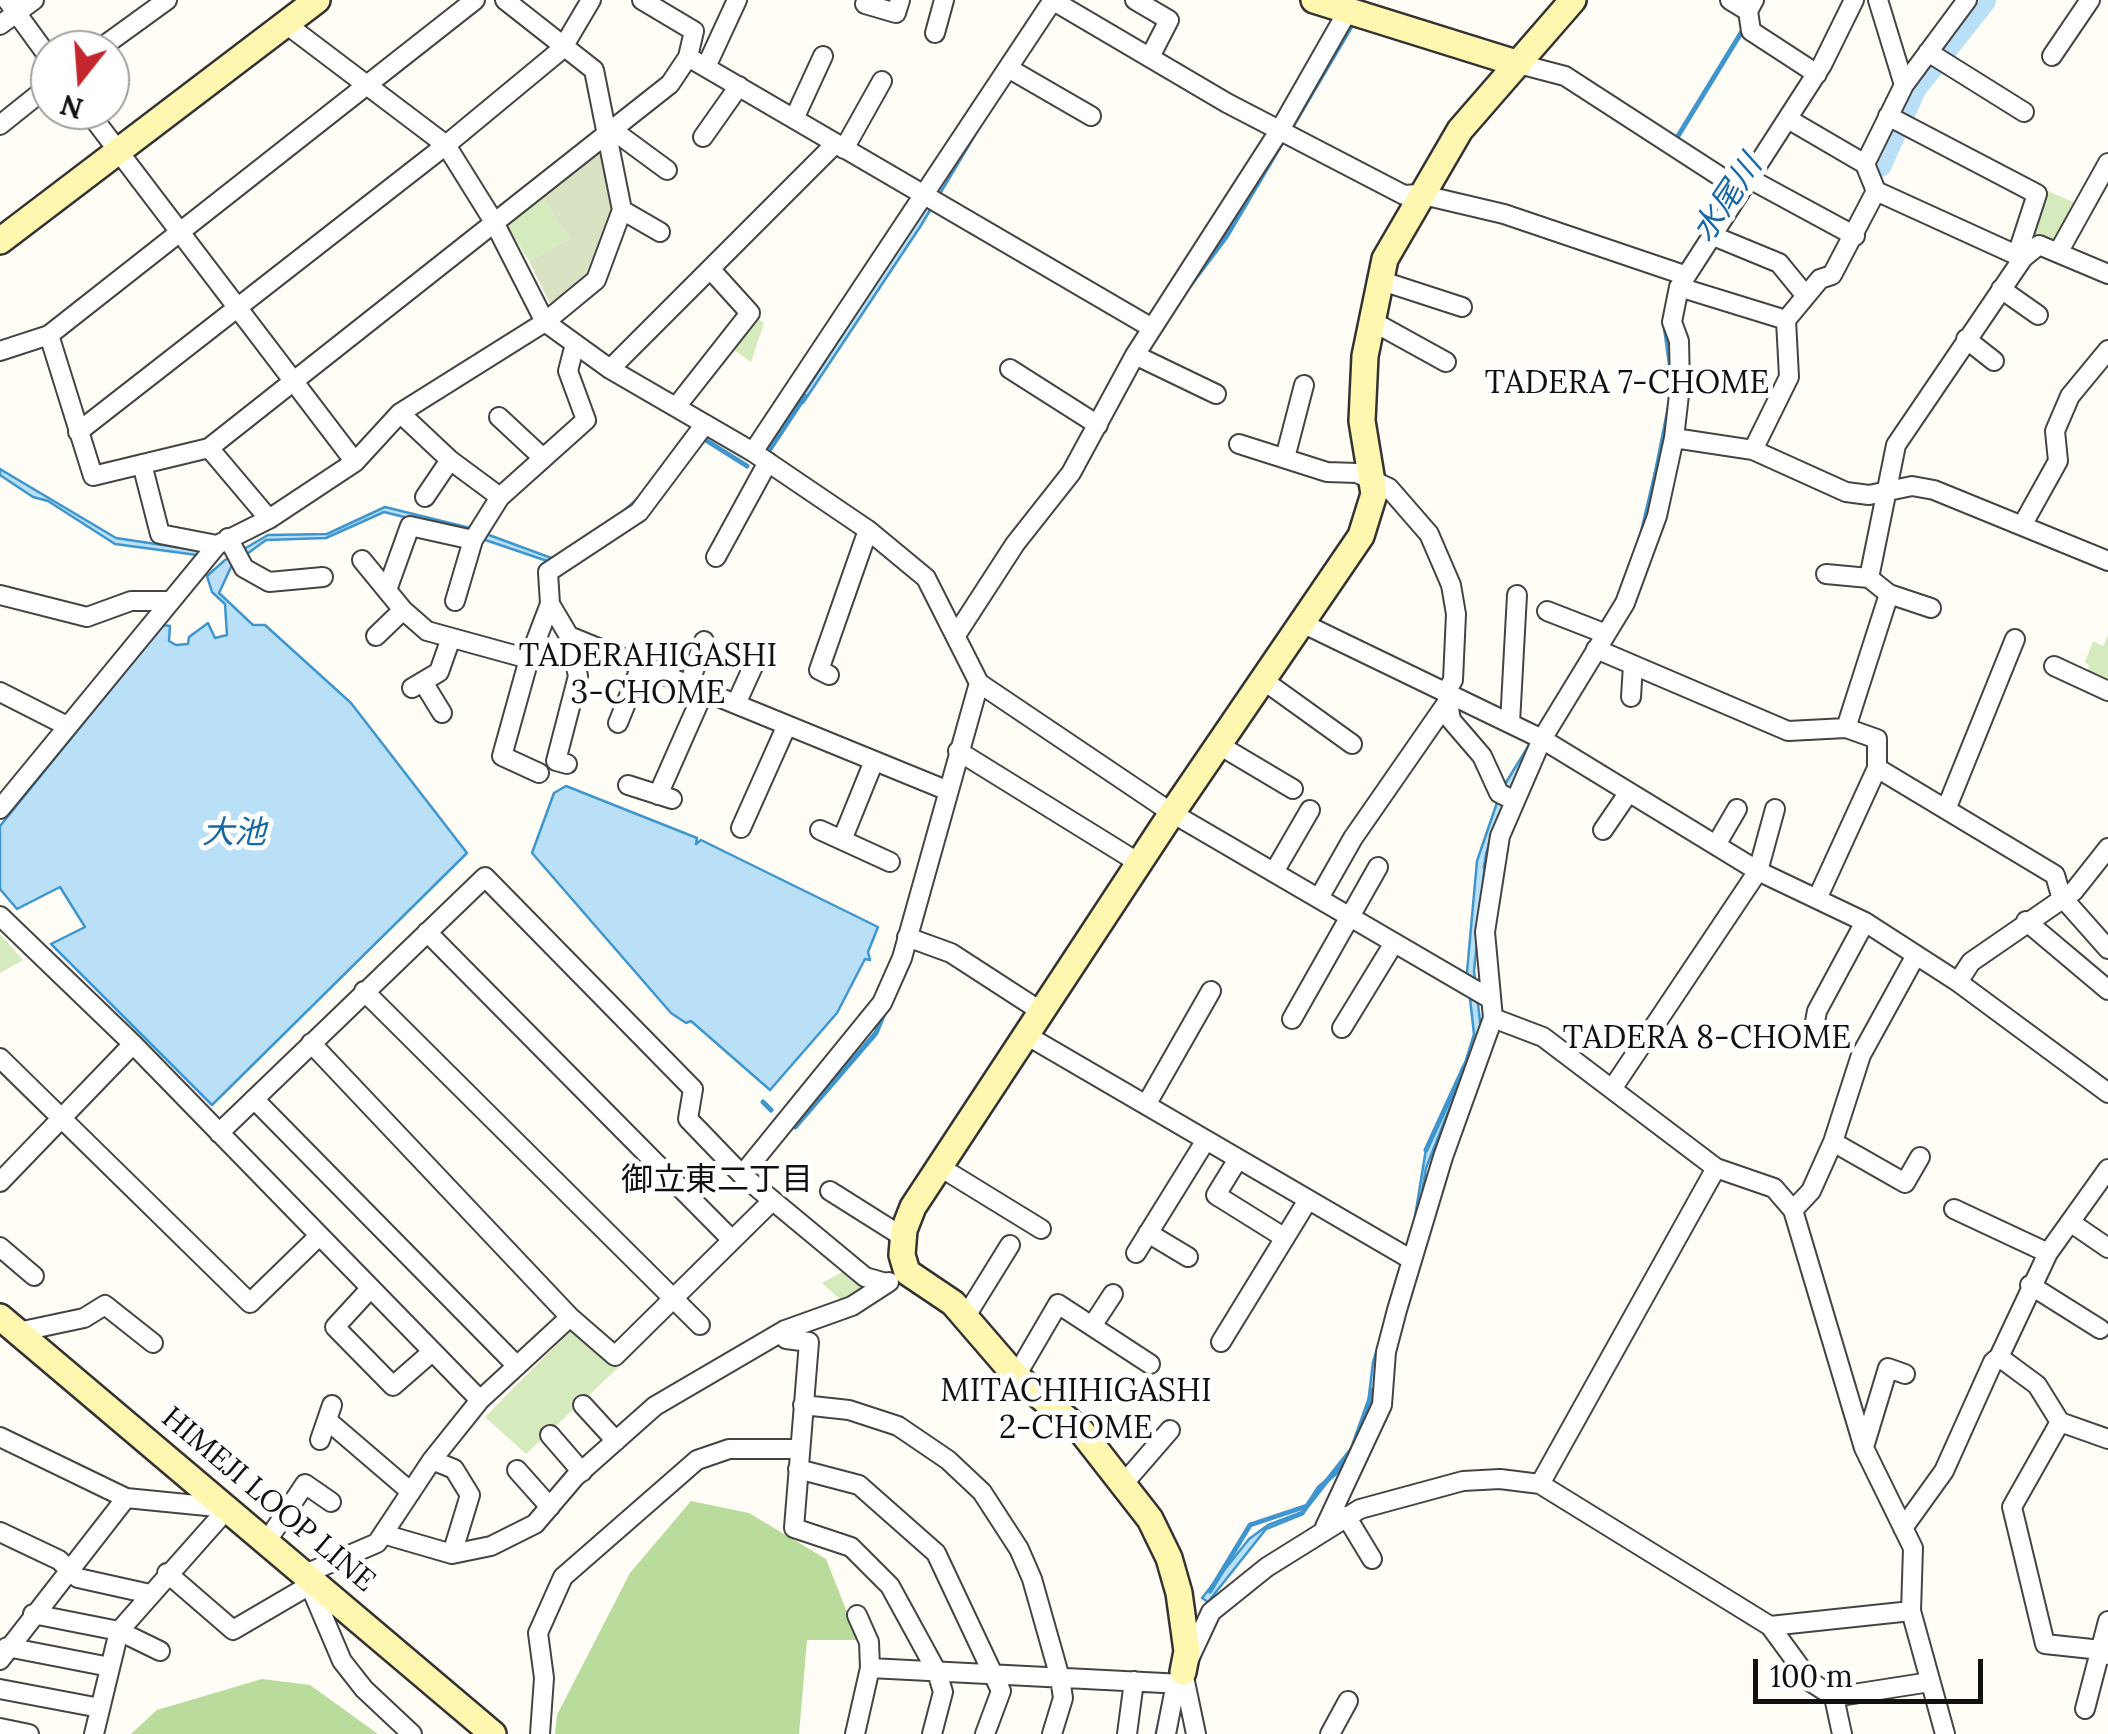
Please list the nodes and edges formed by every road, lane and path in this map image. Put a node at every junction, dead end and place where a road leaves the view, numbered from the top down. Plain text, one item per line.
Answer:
1 (34, 0) edge
2 (167, 0) edge
3 (318, 0) edge
4 (475, 0) edge
5 (505, 0) edge
6 (590, 0) edge
7 (642, 0) edge
8 (737, 0) edge
9 (900, 0) edge
10 (944, 0) edge
11 (1053, 0) edge
12 (1135, 0) edge
13 (1314, 0) edge
14 (1573, 0) edge
15 (1730, 0) edge
16 (1854, 0) edge
17 (1878, 0) edge
18 (1967, 0) edge
19 (2090, 0) edge
20 (865, 4) dead end
21 (1751, 6) edge
22 (7, 13) edge
23 (1346, 14) junction
24 (286, 24) junction
25 (126, 30) edge
26 (935, 33) dead end
27 (30, 38) edge
28 (562, 49) junction
29 (688, 56) junction
30 (823, 56) dead end
31 (2052, 56) dead end
32 (1150, 57) junction
33 (1935, 58) junction
34 (1519, 64) junction
35 (706, 67) junction
36 (1013, 71) junction
37 (1817, 74) junction
38 (882, 82) dead end
39 (365, 84) junction
40 (1904, 85) junction
41 (738, 86) junction
42 (30, 101) edge
43 (2024, 112) dead end
44 (1091, 116) dead end
45 (1788, 118) junction
46 (794, 120) junction
47 (1895, 120) junction
48 (0, 125) edge
49 (1281, 128) junction
50 (102, 130) edge
51 (609, 135) junction
52 (704, 137) dead end
53 (446, 145) junction
54 (839, 146) junction
55 (116, 150) junction
56 (2108, 163) edge
57 (1865, 164) junction
58 (667, 170) dead end
59 (1739, 183) junction
60 (1876, 192) junction
61 (1419, 194) junction
62 (932, 199) junction
63 (622, 210) junction
64 (494, 222) junction
65 (178, 232) junction
66 (660, 232) dead end
67 (1711, 235) junction
68 (1855, 236) junction
69 (0, 240) edge
70 (2059, 251) junction
71 (2023, 258) junction
72 (712, 270) junction
73 (2108, 274) edge
74 (1679, 278) junction
75 (1379, 280) junction
76 (2001, 289) junction
77 (1806, 296) junction
78 (1462, 307) dead end
79 (237, 308) junction
80 (2038, 315) dead end
81 (1370, 320) junction
82 (1786, 320) junction
83 (544, 322) junction
84 (1152, 328) junction
85 (48, 335) junction
86 (1966, 339) junction
87 (575, 344) junction
88 (2108, 350) edge
89 (0, 351) edge
90 (1142, 359) junction
91 (1994, 361) dead end
92 (1446, 362) dead end
93 (610, 369) junction
94 (1010, 369) dead end
95 (293, 383) junction
96 (1304, 385) dead end
97 (1216, 394) dead end
98 (676, 407) junction
99 (400, 414) junction
100 (499, 417) dead end
101 (705, 424) junction
102 (1098, 425) junction
103 (78, 432) junction
104 (1674, 438) junction
105 (1240, 444) dead end
106 (209, 448) junction
107 (1754, 450) junction
108 (761, 457) junction
109 (543, 458) junction
110 (1285, 458) junction
111 (450, 460) junction
112 (354, 462) junction
113 (142, 464) junction
114 (1374, 481) junction
115 (1890, 491) junction
116 (425, 497) dead end
117 (500, 497) junction
118 (269, 519) junction
119 (2023, 524) junction
120 (868, 530) junction
121 (476, 535) junction
122 (223, 542) junction
123 (716, 557) dead end
124 (362, 560) dead end
125 (2108, 561) edge
126 (1826, 574) dead end
127 (323, 577) dead end
128 (1869, 578) junction
129 (387, 590) junction
130 (1889, 594) junction
131 (0, 595) edge
132 (1517, 595) dead end
133 (171, 601) junction
134 (455, 601) dead end
135 (550, 604) junction
136 (1931, 608) dead end
137 (403, 610) junction
138 (1546, 611) dead end
139 (1302, 624) junction
140 (956, 635) junction
141 (376, 636) dead end
142 (569, 636) junction
143 (451, 638) junction
144 (1600, 638) junction
145 (2015, 639) dead end
146 (704, 641) dead end
147 (760, 651) dead end
148 (528, 658) junction
149 (1633, 664) junction
150 (641, 666) junction
151 (2054, 666) dead end
152 (829, 675) dead end
153 (1263, 680) junction
154 (979, 684) junction
155 (696, 688) junction
156 (2108, 691) edge
157 (0, 692) edge
158 (1446, 698) junction
159 (1631, 698) dead end
160 (736, 704) junction
161 (441, 713) dead end
162 (618, 723) dead end
163 (1510, 723) junction
164 (787, 725) junction
165 (67, 726) junction
166 (1846, 728) junction
167 (1538, 736) junction
168 (1352, 744) dead end
169 (1219, 745) junction
170 (958, 752) junction
171 (874, 761) junction
172 (567, 764) dead end
173 (1878, 768) junction
174 (539, 773) dead end
175 (628, 785) dead end
176 (1283, 788) dead end
177 (946, 790) junction
178 (1629, 792) junction
179 (1507, 797) junction
180 (4, 798) edge
181 (1947, 807) junction
182 (1737, 809) dead end
183 (1774, 809) dead end
184 (1310, 810) dead end
185 (1172, 813) junction
186 (741, 828) dead end
187 (820, 830) dead end
188 (1603, 830) dead end
189 (842, 840) junction
190 (1716, 845) junction
191 (2108, 848) edge
192 (890, 862) dead end
193 (1139, 864) junction
194 (1378, 867) dead end
195 (1758, 871) junction
196 (1274, 872) junction
197 (2061, 896) junction
198 (1318, 898) junction
199 (1818, 899) junction
200 (0, 916) edge
201 (1350, 917) junction
202 (2026, 921) junction
203 (1865, 922) junction
204 (427, 932) junction
205 (907, 938) junction
206 (1394, 943) junction
207 (2108, 948) edge
208 (1916, 955) junction
209 (1958, 982) junction
210 (1212, 990) dead end
211 (2108, 990) edge
212 (364, 991) junction
213 (1489, 998) junction
214 (1042, 1012) junction
215 (1492, 1018) junction
216 (1292, 1019) dead end
217 (1342, 1028) dead end
218 (1026, 1036) junction
219 (1812, 1038) dead end
220 (311, 1042) junction
221 (133, 1044) junction
222 (0, 1058) edge
223 (1612, 1089) junction
224 (2108, 1093) edge
225 (254, 1099) junction
226 (1146, 1105) junction
227 (63, 1118) junction
228 (219, 1133) junction
229 (1206, 1140) junction
230 (1833, 1142) junction
231 (1920, 1157) dead end
232 (1238, 1159) junction
233 (940, 1167) junction
234 (1716, 1168) junction
235 (2108, 1169) edge
236 (742, 1176) junction
237 (0, 1182) edge
238 (830, 1191) dead end
239 (1308, 1200) junction
240 (770, 1203) junction
241 (1954, 1209) dead end
242 (1794, 1210) junction
243 (2070, 1222) junction
244 (1041, 1229) dead end
245 (1148, 1233) junction
246 (320, 1236) junction
247 (903, 1237) junction
248 (1285, 1238) junction
249 (732, 1240) junction
250 (1010, 1245) dead end
251 (0, 1247) edge
252 (2108, 1248) edge
253 (2048, 1253) junction
254 (1136, 1254) dead end
255 (1188, 1257) dead end
256 (1406, 1258) junction
257 (34, 1276) dead end
258 (896, 1277) junction
259 (2030, 1284) junction
260 (369, 1290) junction
261 (1113, 1294) dead end
262 (674, 1298) junction
263 (966, 1316) junction
264 (570, 1317) junction
265 (9, 1324) edge
266 (700, 1325) dead end
267 (1092, 1326) junction
268 (785, 1330) junction
269 (2100, 1330) dead end
270 (1221, 1342) dead end
271 (153, 1343) dead end
272 (432, 1352) junction
273 (2000, 1357) junction
274 (1150, 1364) dead end
275 (518, 1366) junction
276 (1905, 1374) dead end
277 (1016, 1376) junction
278 (480, 1400) junction
279 (584, 1405) dead end
280 (804, 1405) junction
281 (2060, 1422) junction
282 (1170, 1430) dead end
283 (550, 1435) dead end
284 (0, 1437) edge
285 (2108, 1439) edge
286 (320, 1440) dead end
287 (616, 1441) junction
288 (800, 1448) junction
289 (1864, 1448) junction
290 (432, 1460) junction
291 (798, 1469) junction
292 (517, 1470) dead end
293 (582, 1472) junction
294 (1125, 1482) junction
295 (1540, 1484) junction
296 (411, 1492) junction
297 (126, 1498) junction
298 (331, 1502) dead end
299 (550, 1507) junction
300 (228, 1508) junction
301 (1346, 1516) junction
302 (1325, 1527) junction
303 (1903, 1528) junction
304 (0, 1532) edge
305 (383, 1534) junction
306 (267, 1541) junction
307 (452, 1554) junction
308 (1372, 1559) dead end
309 (67, 1570) junction
310 (167, 1574) junction
311 (308, 1580) junction
312 (150, 1594) junction
313 (1911, 1612) junction
314 (33, 1614) junction
315 (858, 1616) dead end
316 (2108, 1621) edge
317 (0, 1624) edge
318 (1770, 1626) junction
319 (119, 1631) junction
320 (8, 1646) edge
321 (160, 1651) dead end
322 (2104, 1652) edge
323 (110, 1667) junction
324 (870, 1668) junction
325 (938, 1672) junction
326 (995, 1675) junction
327 (1060, 1678) junction
328 (1134, 1681) junction
329 (1177, 1681) junction
330 (1930, 1682) junction
331 (0, 1689) edge
332 (1834, 1698) junction
333 (1348, 1701) dead end
334 (100, 1708) junction
335 (2085, 1709) dead end
336 (0, 1728) edge
337 (28, 1734) edge
338 (94, 1734) edge
339 (412, 1734) edge
340 (494, 1734) edge
341 (540, 1734) edge
342 (855, 1734) edge
343 (932, 1734) edge
344 (985, 1734) edge
345 (1052, 1734) edge
346 (1128, 1734) edge
347 (1166, 1734) edge
348 (1196, 1734) edge
349 (1330, 1734) edge
350 (1842, 1734) edge
351 (1944, 1734) edge

1 - 22 street
2 - 25 street
3 - 24 street
4 - 39 street
5 - 28 street
6 - 28 street
7 - 29 street
8 - 35 street
9 - 20 street
10 - 26 street
11 - 32 street
11 - 36 street
12 - 32 street
13 - 23 street
14 - 34 street
15 - 21 street
16 - 37 street
17 - 40 street
18 - 33 street
19 - 31 street
21 - 37 street
22 - 27 street
23 - 34 street
23 - 49 street
24 - 39 street
24 - 55 street
28 - 51 street
28 - 53 street
29 - 35 street
29 - 51 street
30 - 46 street
32 - 49 street
33 - 40 street
33 - 43 street
34 - 59 street
34 - 61 street
35 - 41 street
36 - 44 street
36 - 62 street
37 - 45 street
38 - 54 street
39 - 53 street
39 - 65 street
40 - 47 street
41 - 46 street
41 - 52 street
42 - 48 street
45 - 57 street
45 - 59 street
46 - 54 street
47 - 57 street
47 - 71 street
49 - 61 street
49 - 84 street
50 - 55 street
51 - 58 street
51 - 63 street
51 - 64 street
53 - 64 street
53 - 79 street
54 - 62 street
54 - 72 street
55 - 65 street
55 - 69 street
56 - 70 street
57 - 60 street
59 - 67 street
59 - 68 street
60 - 68 street
60 - 71 street
61 - 74 street
61 - 75 street
62 - 84 street
62 - 108 street
63 - 66 street
63 - 83 street
64 - 83 street
64 - 95 street
65 - 79 street
65 - 85 street
67 - 74 street
67 - 77 street
68 - 77 street
70 - 71 street
70 - 73 street
71 - 76 street
72 - 93 street
72 - 98 street
74 - 82 street
74 - 104 street
75 - 78 street
75 - 81 street
76 - 80 street
76 - 86 street
77 - 82 street
79 - 95 street
79 - 103 street
81 - 92 street
81 - 114 street
82 - 107 street
83 - 87 street
83 - 99 street
84 - 90 street
85 - 89 street
85 - 103 street
86 - 91 street
86 - 115 street
87 - 93 street
87 - 109 street
88 - 119 street
90 - 97 street
90 - 102 street
93 - 98 street
94 - 102 street
95 - 106 street
95 - 112 street
96 - 110 street
98 - 101 street
99 - 111 street
99 - 112 street
100 - 109 street
101 - 108 street
101 - 135 street
102 - 140 street
103 - 113 street
104 - 107 street
104 - 144 street
105 - 110 street
106 - 113 street
106 - 118 street
107 - 115 street
108 - 120 street
108 - 123 street
109 - 117 street
110 - 114 street
111 - 116 street
111 - 117 street
112 - 118 street
113 - 122 street
114 - 139 street
114 - 158 street
115 - 119 street
115 - 128 street
117 - 121 street
118 - 122 street
119 - 125 street
120 - 140 street
120 - 152 street
121 - 129 street
121 - 134 street
122 - 127 street
122 - 133 street
124 - 129 street
126 - 128 street
128 - 130 street
129 - 137 street
130 - 136 street
130 - 166 street
131 - 133 street
132 - 163 street
133 - 165 street
135 - 142 street
135 - 148 street
137 - 141 street
137 - 143 street
138 - 144 street
139 - 153 street
139 - 158 street
140 - 154 street
142 - 150 street
142 - 172 street
143 - 148 street
143 - 161 street
144 - 149 street
144 - 167 street
145 - 181 street
146 - 155 street
147 - 160 street
148 - 174 street
149 - 159 street
149 - 166 street
150 - 155 street
150 - 162 street
151 - 156 street
153 - 168 street
153 - 169 street
154 - 170 street
154 - 185 street
155 - 160 street
155 - 175 street
157 - 165 street
158 - 163 street
158 - 179 street
158 - 198 street
160 - 164 street
163 - 167 street
164 - 171 street
164 - 186 street
165 - 180 street
166 - 173 street
167 - 178 street
167 - 179 street
169 - 176 street
169 - 185 street
170 - 177 street
170 - 193 street
171 - 177 street
171 - 189 street
173 - 181 street
173 - 199 street
177 - 205 street
178 - 188 street
178 - 190 street
179 - 213 street
181 - 197 street
182 - 190 street
183 - 195 street
184 - 196 street
185 - 193 street
185 - 196 street
187 - 189 street
189 - 192 street
190 - 195 street
191 - 197 street
193 - 214 street
194 - 201 street
195 - 199 street
195 - 223 street
196 - 198 street
197 - 202 street
197 - 207 street
198 - 201 street
199 - 203 street
200 - 221 street
201 - 206 street
201 - 216 street
202 - 209 street
202 - 211 street
203 - 208 street
203 - 219 street
204 - 212 street
204 - 236 street
204 - 249 street
205 - 214 street
205 - 236 street
206 - 213 street
206 - 217 street
208 - 209 street
208 - 230 street
209 - 224 street
210 - 226 street
212 - 220 street
212 - 262 street
213 - 215 street
214 - 218 street
215 - 223 street
215 - 256 street
218 - 226 street
218 - 233 street
220 - 225 street
220 - 264 street
221 - 227 street
221 - 228 street
222 - 227 street
223 - 234 street
225 - 228 street
225 - 275 street
226 - 229 street
227 - 237 street
227 - 246 street
228 - 246 street
229 - 232 street
229 - 245 street
230 - 231 street
230 - 242 street
232 - 239 street
232 - 248 street
233 - 244 street
233 - 247 street
234 - 242 street
234 - 295 street
235 - 243 street
236 - 240 street
238 - 247 street
239 - 248 street
239 - 256 street
240 - 249 street
240 - 258 street
241 - 253 street
242 - 289 street
243 - 252 street
243 - 253 street
245 - 254 street
245 - 255 street
246 - 260 street
247 - 258 street
248 - 270 street
249 - 262 street
250 - 263 street
251 - 257 street
253 - 259 street
256 - 302 street
258 - 263 street
258 - 268 street
259 - 269 street
259 - 273 street
260 - 272 street
260 - 272 street
261 - 267 street
262 - 264 street
262 - 266 street
263 - 277 street
264 - 275 street
265 - 271 street
265 - 300 street, HIMEJI LOOP LINE
267 - 274 street
267 - 277 street
268 - 280 street
268 - 287 street
272 - 278 street
273 - 281 street
273 - 303 street
275 - 278 street
276 - 289 street
277 - 294 street
278 - 290 street
279 - 287 street
280 - 288 street
280 - 327 street
281 - 285 street
281 - 322 street
282 - 294 street
283 - 293 street
284 - 297 street
286 - 296 street
287 - 293 street
288 - 291 street
288 - 341 street
289 - 303 street
290 - 296 street
290 - 307 street
291 - 325 street
291 - 326 street
292 - 299 street
293 - 299 street
294 - 329 street
295 - 301 street
295 - 318 street
296 - 305 street
297 - 300 street
297 - 309 street
298 - 306 street
299 - 307 street
300 - 306 street, HIMEJI LOOP LINE
300 - 310 street
301 - 302 street
301 - 308 street
302 - 329 street
303 - 313 street
304 - 309 street
305 - 307 street
305 - 311 street
306 - 311 street, HIMEJI LOOP LINE
309 - 312 street
309 - 314 street
310 - 311 street
310 - 312 street
311 - 339 street
311 - 340 street, HIMEJI LOOP LINE
312 - 319 street
313 - 318 street
313 - 330 street
314 - 319 street
314 - 320 street
315 - 324 street
316 - 322 street
317 - 320 street
318 - 332 street
319 - 321 street
319 - 323 street
320 - 323 street
322 - 335 street
323 - 334 street
324 - 325 street
324 - 342 street
325 - 326 street
325 - 343 street
326 - 327 street
326 - 344 street
327 - 328 street
327 - 345 street
328 - 329 street
328 - 346 street
329 - 347 street
329 - 348 street
330 - 332 street
330 - 351 street
331 - 334 street
332 - 350 street
333 - 349 street
334 - 338 street
336 - 337 street

